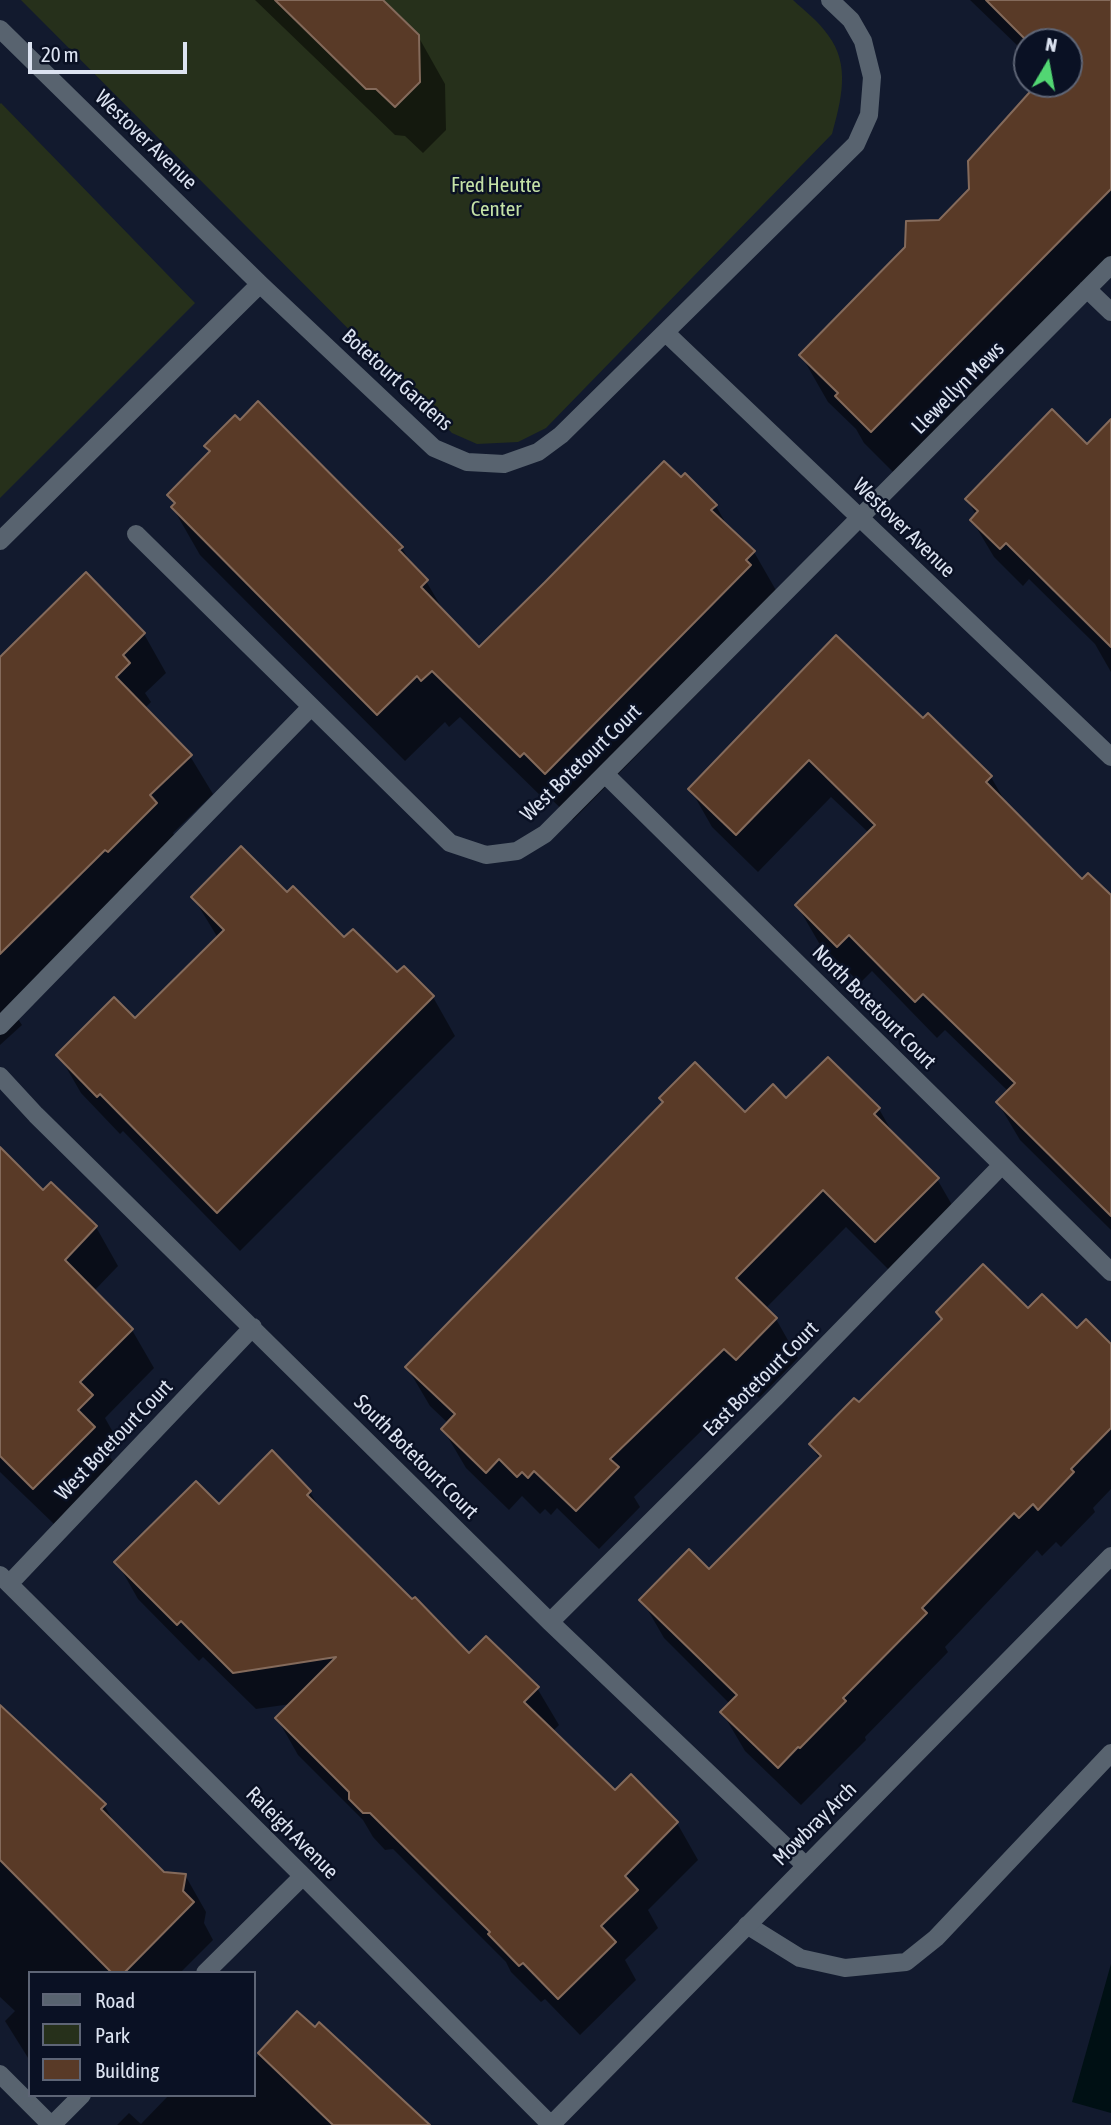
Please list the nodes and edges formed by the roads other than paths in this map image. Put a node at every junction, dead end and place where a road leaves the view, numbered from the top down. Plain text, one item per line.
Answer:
1 (830, 0) edge
2 (0, 29) edge
3 (1111, 265) edge
4 (260, 284) junction
5 (1087, 289) junction
6 (1111, 312) edge
7 (666, 333) junction
8 (860, 518) junction
9 (136, 534) dead end
10 (0, 541) edge
11 (312, 707) junction
12 (1111, 757) edge
13 (605, 774) junction
14 (0, 1026) edge
15 (0, 1076) edge
16 (1002, 1165) junction
17 (1111, 1272) edge
18 (253, 1327) junction
19 (1111, 1556) edge
20 (4, 1579) edge
21 (550, 1622) junction
22 (1111, 1752) edge
23 (806, 1866) junction
24 (303, 1876) junction
25 (747, 1925) junction
26 (207, 1971) edge
27 (0, 2074) edge
28 (80, 2097) edge
29 (52, 2125) edge
30 (551, 2125) edge

1 - 7 street, Botetourt Gardens
2 - 4 street, Westover Avenue
3 - 5 street, Llewellyn Mews
4 - 7 street, Botetourt Gardens
4 - 10 street
5 - 6 street
5 - 8 street, Llewellyn Mews
7 - 8 street, Westover Avenue
8 - 12 street, Westover Avenue
8 - 13 street, West Botetourt Court
9 - 11 street, West Botetourt Court
11 - 13 street, West Botetourt Court
11 - 14 street
13 - 16 street, North Botetourt Court
15 - 18 street, South Botetourt Court
16 - 17 street, North Botetourt Court
16 - 21 street, East Botetourt Court
18 - 20 street, West Botetourt Court
18 - 21 street, South Botetourt Court
19 - 23 street, Mowbray Arch
20 - 24 street, Raleigh Avenue
21 - 23 street, South Botetourt Court
22 - 25 street
23 - 25 street, Mowbray Arch
24 - 26 street
24 - 30 street, Raleigh Avenue
25 - 30 street, Mowbray Arch
27 - 29 street
28 - 29 street

